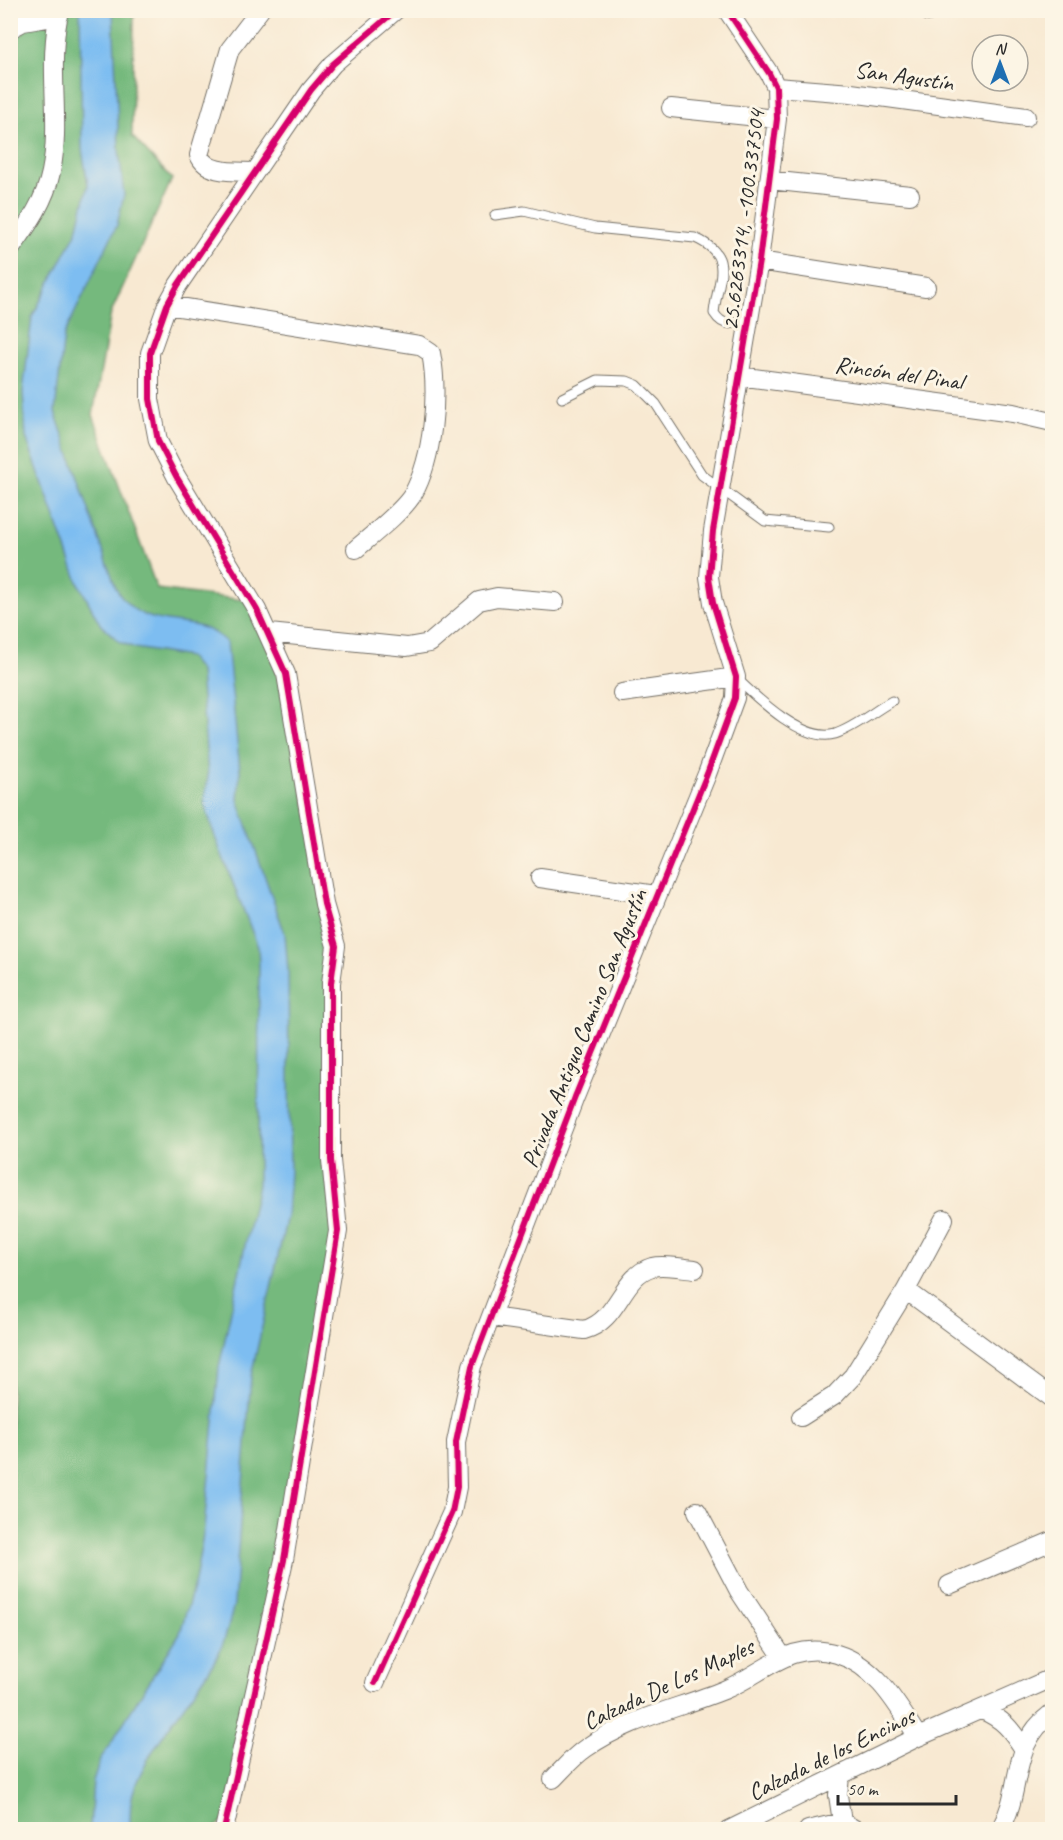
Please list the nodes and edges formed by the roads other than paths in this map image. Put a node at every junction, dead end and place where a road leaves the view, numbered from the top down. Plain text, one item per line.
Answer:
1 (260, 10) edge
2 (396, 10) edge
3 (727, 10) edge
4 (59, 13) edge
5 (10, 29) edge
6 (776, 87) junction
7 (671, 108) dead end
8 (1026, 117) dead end
9 (777, 119) junction
10 (255, 172) junction
11 (769, 180) junction
12 (910, 195) dead end
13 (495, 215) dead end
14 (10, 250) edge
15 (759, 261) junction
16 (926, 287) dead end
17 (167, 305) junction
18 (749, 318) junction
19 (739, 376) junction
20 (562, 398) dead end
21 (1053, 422) edge
22 (720, 487) junction
23 (830, 527) dead end
24 (356, 549) dead end
25 (555, 602) dead end
26 (269, 633) junction
27 (736, 677) junction
28 (622, 693) dead end
29 (892, 701) dead end
30 (540, 878) dead end
31 (656, 895) junction
32 (944, 1219) dead end
33 (695, 1269) dead end
34 (906, 1290) junction
35 (491, 1317) junction
36 (1053, 1398) edge
37 (801, 1417) dead end
38 (697, 1510) dead end
39 (1053, 1541) edge
40 (949, 1585) dead end
41 (782, 1656) junction
42 (1053, 1678) edge
43 (375, 1683) dead end
44 (982, 1710) junction
45 (1053, 1713) edge
46 (918, 1737) junction
47 (1023, 1748) junction
48 (840, 1777) junction
49 (553, 1779) dead end
50 (225, 1824) edge
51 (849, 1826) edge
52 (242, 1830) edge
53 (729, 1830) edge
54 (808, 1830) edge
55 (1000, 1830) edge

1 - 10 street
2 - 10 street
3 - 6 street, 25.6263314, -100.337504
4 - 5 street
4 - 14 street
6 - 8 street, San Agustín
6 - 9 street, 25.6263314, -100.337504
7 - 9 street
9 - 11 street, 25.6263314, -100.337504
10 - 17 street
11 - 12 street
11 - 15 street, 25.6263314, -100.337504
13 - 18 lane
15 - 16 street
15 - 18 street, 25.6263314, -100.337504
17 - 24 street
17 - 26 street
18 - 19 street, 25.6263314, -100.337504
19 - 21 street, Rincón del Pinal
19 - 22 street, Privada Antiguo Camino San Agustín
20 - 22 lane
22 - 23 lane
22 - 27 street, Privada Antiguo Camino San Agustín
25 - 26 street
26 - 50 street
27 - 28 street
27 - 29 lane
27 - 31 street, Privada Antiguo Camino San Agustín
30 - 31 street
31 - 35 street, Privada Antiguo Camino San Agustín
32 - 34 street
33 - 35 street
34 - 36 street
34 - 37 street
35 - 43 street, Privada Antiguo Camino San Agustín
38 - 41 street
39 - 40 street
41 - 46 street, Calzada De Los Maples
41 - 49 street, Calzada De Los Maples
42 - 44 street, Calzada de los Encinos
44 - 46 street, Calzada de los Encinos
44 - 47 street
45 - 47 street
46 - 48 street, Calzada de los Encinos
47 - 55 street
48 - 51 street
48 - 53 street, Calzada de los Encinos
50 - 52 street
51 - 54 street

